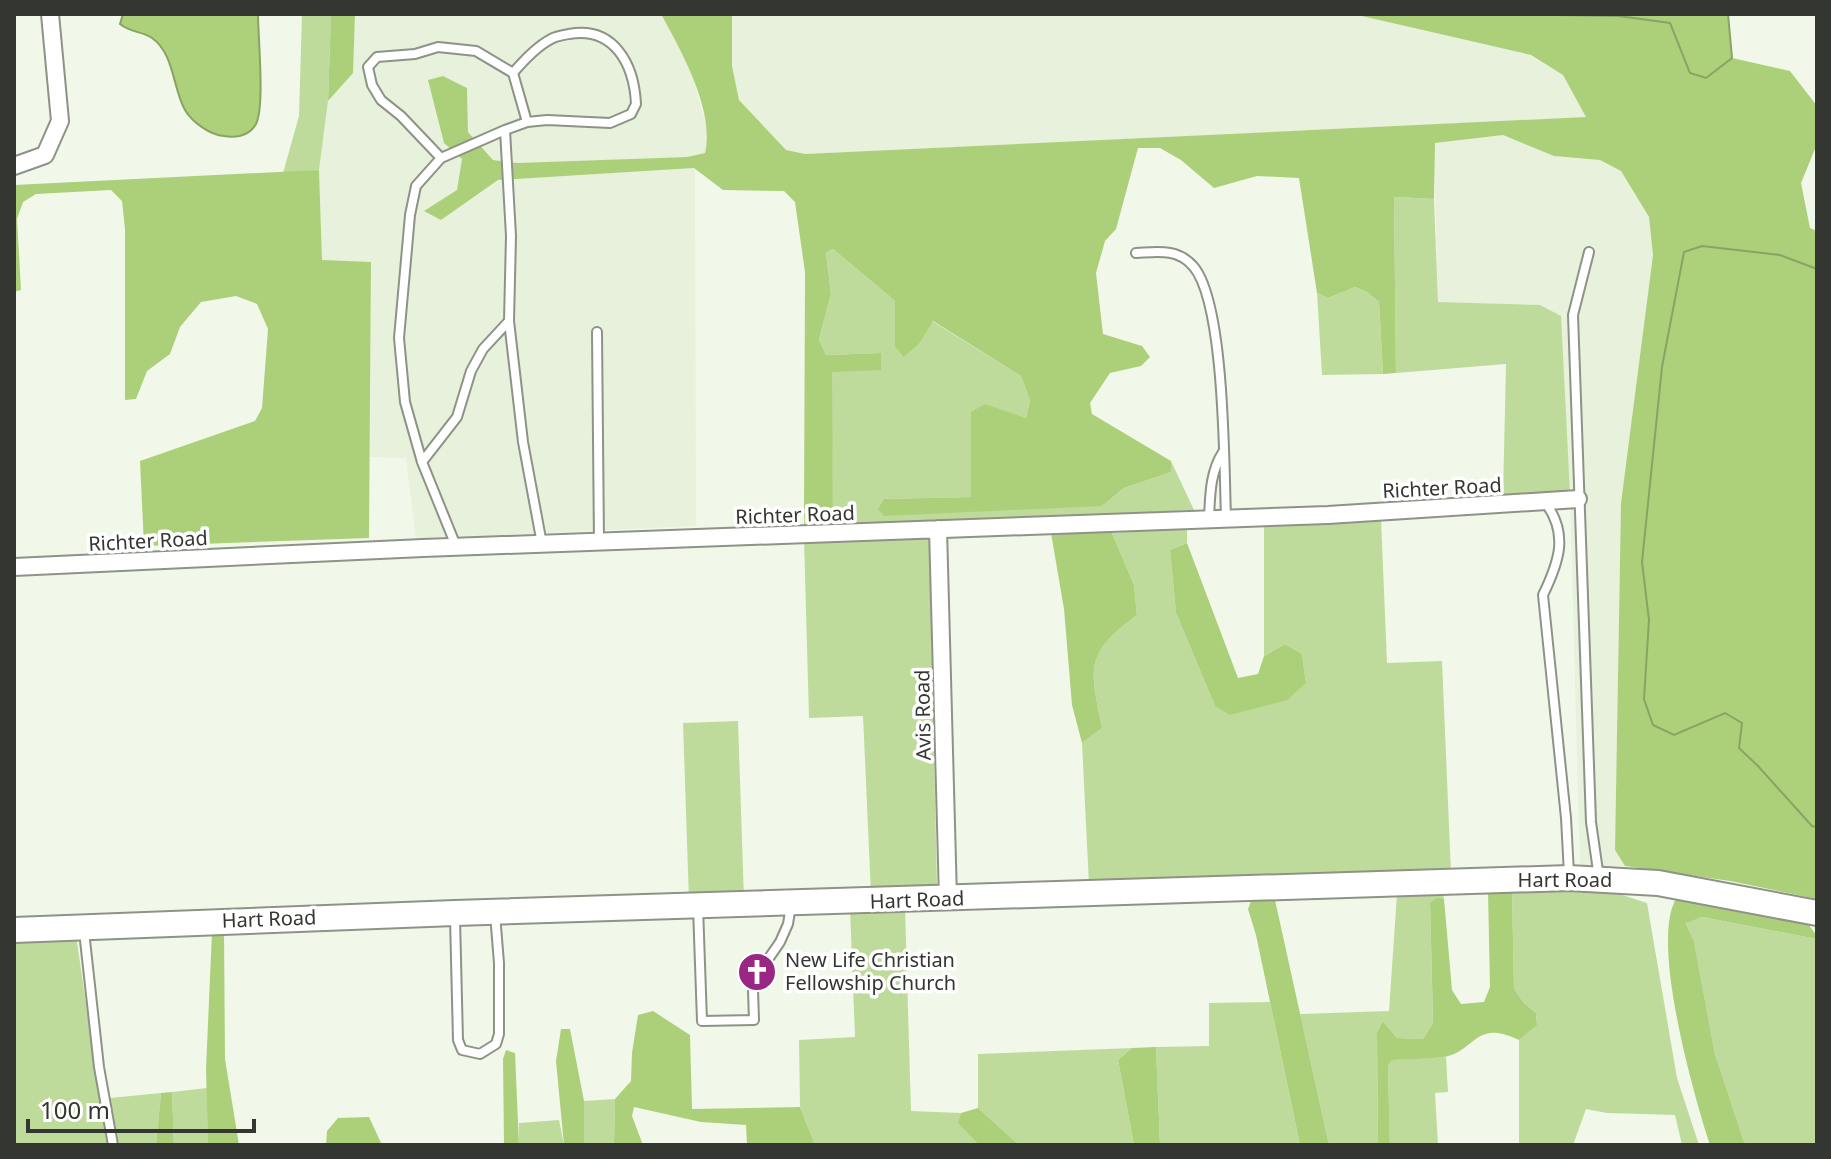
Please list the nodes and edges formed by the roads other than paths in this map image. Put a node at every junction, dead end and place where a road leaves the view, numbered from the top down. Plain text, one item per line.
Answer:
1 (50, 14) edge
2 (513, 73) junction
3 (527, 122) junction
4 (505, 130) junction
5 (441, 158) junction
6 (14, 166) edge
7 (1589, 252) dead end
8 (1136, 253) dead end
9 (509, 321) junction
10 (597, 332) dead end
11 (1223, 452) junction
12 (422, 462) junction
13 (1578, 499) junction
14 (1545, 502) junction
15 (1218, 519) junction
16 (938, 529) junction
17 (599, 543) junction
18 (542, 544) junction
19 (456, 547) junction
20 (14, 567) edge
21 (1569, 878) junction
22 (1599, 878) junction
23 (948, 899) junction
24 (792, 904) junction
25 (698, 906) junction
26 (495, 912) junction
27 (455, 913) junction
28 (1817, 913) edge
29 (84, 926) junction
30 (14, 930) edge
31 (113, 1145) edge

1 - 6 street
2 - 3 lane
2 - 3 lane
2 - 5 lane
3 - 4 lane
4 - 5 lane
4 - 9 lane
5 - 12 lane
7 - 13 lane
8 - 11 lane
9 - 12 lane
9 - 18 lane
10 - 17 lane
11 - 15 lane
11 - 15 lane
12 - 19 lane
13 - 14 street, Richter Road
13 - 22 lane
14 - 15 street, Richter Road
14 - 21 lane
15 - 16 street, Richter Road
16 - 17 street, Richter Road
16 - 23 street, Avis Road
17 - 18 street, Richter Road
18 - 19 street, Richter Road
19 - 20 street, Richter Road
21 - 22 street, Hart Road
21 - 23 street, Hart Road
22 - 28 street, Hart Road
23 - 24 street, Hart Road
24 - 25 street, Hart Road
24 - 25 lane
25 - 26 street, Hart Road
26 - 27 street, Hart Road
26 - 27 lane
27 - 29 street, Hart Road
29 - 30 street, Hart Road
29 - 31 lane

